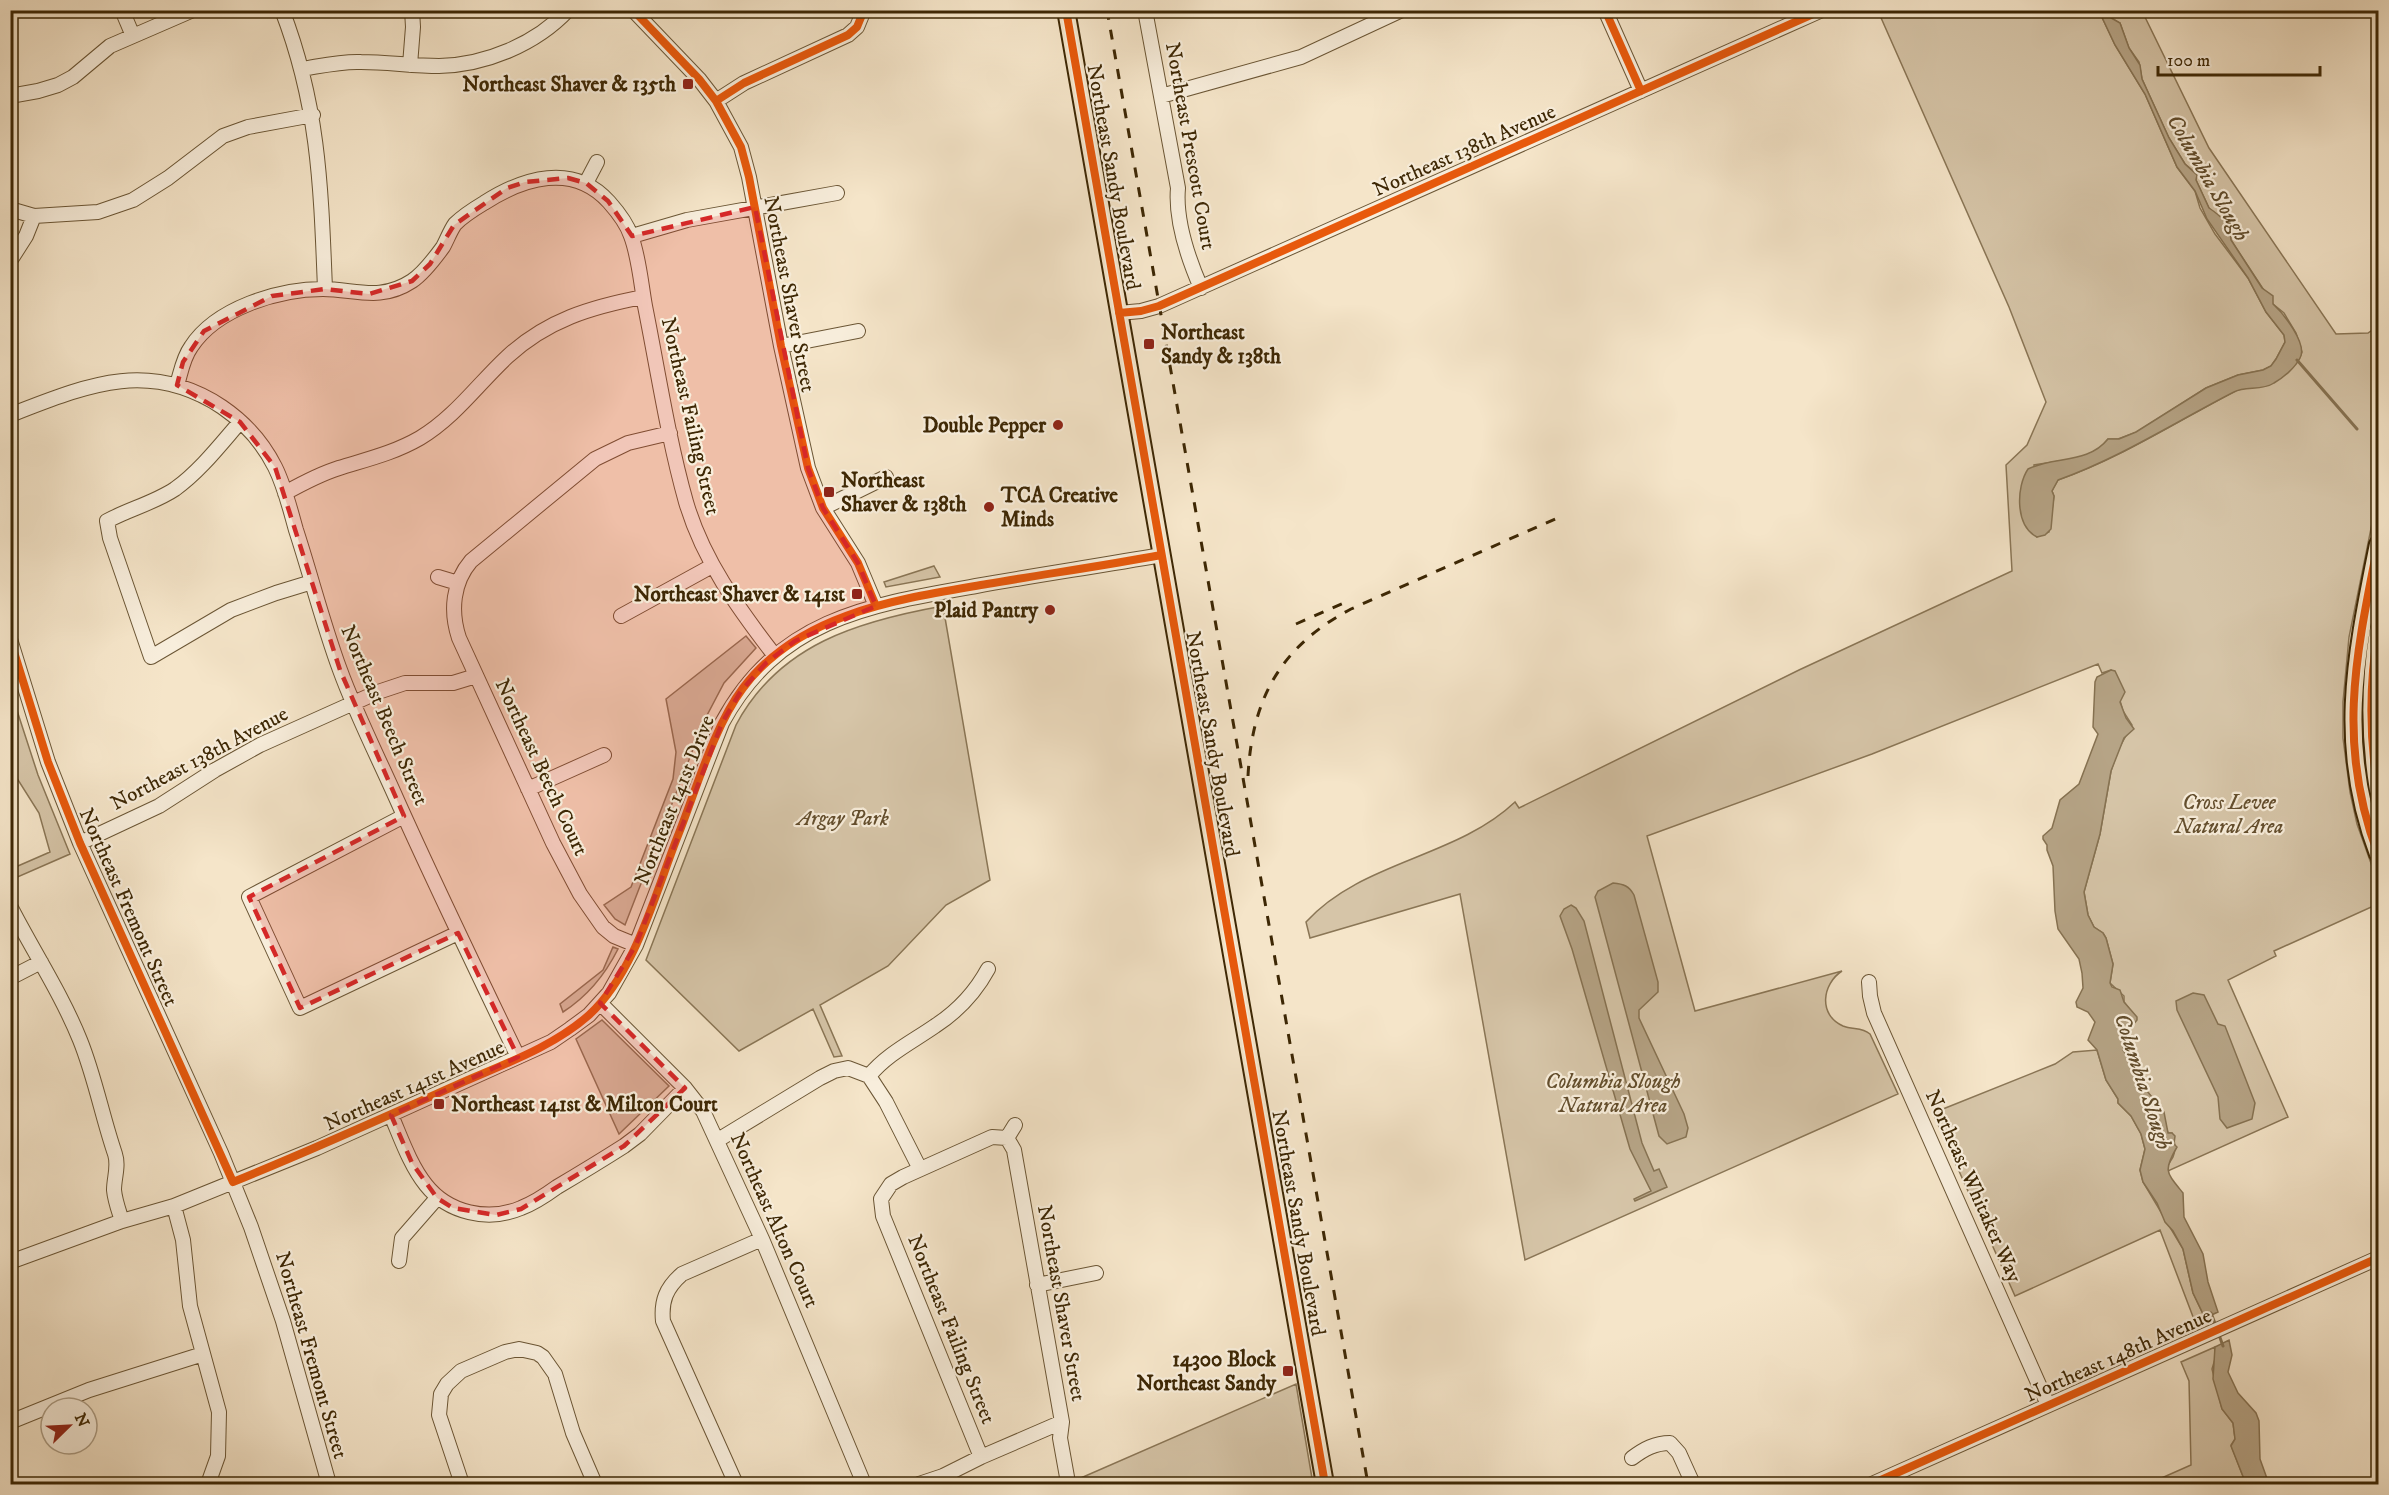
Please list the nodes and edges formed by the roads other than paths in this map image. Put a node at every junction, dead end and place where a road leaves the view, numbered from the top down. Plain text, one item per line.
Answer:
1 (122, 10) edge
2 (193, 10) edge
3 (282, 10) edge
4 (412, 10) edge
5 (568, 10) edge
6 (1066, 10) edge
7 (1145, 10) edge
8 (1402, 10) edge
9 (1605, 10) edge
10 (1822, 10) edge
11 (642, 13) edge
12 (863, 14) edge
13 (133, 36) junction
14 (410, 65) junction
15 (302, 69) junction
16 (1641, 91) junction
17 (10, 96) edge
18 (1161, 96) junction
19 (716, 100) junction
20 (313, 115) junction
21 (597, 162) dead end
22 (586, 183) junction
23 (837, 193) dead end
24 (755, 207) junction
25 (10, 208) edge
26 (34, 216) junction
27 (632, 236) junction
28 (10, 261) edge
29 (1201, 288) junction
30 (325, 289) junction
31 (643, 297) junction
32 (1119, 313) junction
33 (858, 331) dead end
34 (781, 346) junction
35 (177, 385) junction
36 (10, 415) edge
37 (240, 422) junction
38 (670, 433) junction
39 (886, 477) dead end
40 (285, 493) junction
41 (823, 508) junction
42 (2379, 544) edge
43 (1161, 555) junction
44 (712, 566) junction
45 (438, 577) dead end
46 (312, 582) junction
47 (458, 583) junction
48 (876, 606) junction
49 (621, 616) dead end
50 (2379, 631) edge
51 (10, 639) edge
52 (775, 656) junction
53 (476, 676) junction
54 (353, 702) junction
55 (604, 755) dead end
56 (528, 789) junction
57 (2379, 790) edge
58 (404, 816) junction
59 (80, 843) junction
60 (2379, 854) edge
61 (10, 906) edge
62 (458, 933) junction
63 (636, 945) junction
64 (42, 962) junction
65 (988, 969) dead end
66 (10, 978) edge
67 (1869, 982) dead end
68 (600, 1003) junction
69 (518, 1057) junction
70 (869, 1076) junction
71 (686, 1089) junction
72 (390, 1115) junction
73 (1015, 1125) dead end
74 (1007, 1138) junction
75 (718, 1140) junction
76 (920, 1169) junction
77 (233, 1182) junction
78 (437, 1198) junction
79 (174, 1206) junction
80 (122, 1221) junction
81 (762, 1239) junction
82 (2379, 1258) edge
83 (399, 1261) dead end
84 (10, 1262) edge
85 (1096, 1273) dead end
86 (1038, 1285) junction
87 (203, 1354) junction
88 (2048, 1405) junction
89 (10, 1422) edge
90 (1062, 1422) junction
91 (981, 1457) junction
92 (1632, 1458) dead end
93 (1067, 1478) dead end
94 (208, 1485) edge
95 (329, 1485) edge
96 (462, 1485) edge
97 (595, 1485) edge
98 (736, 1485) edge
99 (864, 1485) edge
100 (919, 1485) edge
101 (1325, 1485) edge
102 (1693, 1485) edge
103 (1872, 1485) edge

1 - 13 street
2 - 13 street
3 - 15 street
4 - 14 street
5 - 14 street
6 - 32 main road, Northeast Sandy Boulevard
7 - 18 street, Northeast Prescott Court
8 - 18 street
9 - 16 street
10 - 16 street, Northeast 138th Avenue
11 - 19 street, Northeast Shaver Street
12 - 19 street
13 - 17 street
14 - 15 street
15 - 20 street
16 - 29 street, Northeast 138th Avenue
18 - 29 street, Northeast Prescott Court
19 - 24 street, Northeast Shaver Street
20 - 26 street
20 - 30 street
21 - 22 street
22 - 27 street
22 - 30 street
23 - 24 street
24 - 27 street
24 - 34 street, Northeast Shaver Street
25 - 26 street
26 - 28 street
27 - 31 street, Northeast Failing Street
29 - 32 street, Northeast 138th Avenue
30 - 35 street
31 - 38 street, Northeast Failing Street
31 - 40 street
32 - 43 main road, Northeast Sandy Boulevard
33 - 34 street
34 - 41 street, Northeast Shaver Street
35 - 36 street, Northeast Beech Street
35 - 37 street, Northeast Beech Street
37 - 40 street, Northeast Beech Street
37 - 46 street
38 - 44 street, Northeast Failing Street
38 - 47 street
39 - 41 street
40 - 46 street, Northeast Beech Street
41 - 48 street, Northeast Shaver Street
42 - 60 main road
43 - 48 street, Northeast 141st Drive
43 - 101 main road, Northeast Sandy Boulevard
44 - 49 street
44 - 52 street, Northeast Failing Street
45 - 47 street
46 - 54 street, Northeast Beech Street
47 - 53 street, Northeast Beech Court
48 - 52 street, Northeast 141st Drive
50 - 57 main road
51 - 59 street, Northeast Fremont Street
52 - 63 street, Northeast 141st Drive
53 - 54 street, Northeast 138th Avenue
53 - 56 street, Northeast Beech Court
54 - 58 street, Northeast Beech Street
54 - 59 street, Northeast 138th Avenue
55 - 56 street
56 - 63 street, Northeast Beech Court
58 - 62 street, Northeast Beech Street
58 - 62 street
59 - 77 street, Northeast Fremont Street
61 - 64 street
62 - 69 street, Northeast Beech Street
63 - 68 street, Northeast 141st Drive
64 - 66 street
64 - 80 street
65 - 70 street
67 - 88 street, Northeast Whitaker Way
68 - 69 street, Northeast 141st Avenue
68 - 71 street, Northeast Alton Court
69 - 72 street, Northeast 141st Avenue
70 - 75 street
70 - 76 street
71 - 75 street, Northeast Alton Court
71 - 78 street
72 - 77 street, Northeast 141st Avenue
72 - 78 street
73 - 74 street
74 - 76 street
74 - 86 street, Northeast Shaver Street
75 - 81 street, Northeast Alton Court
76 - 91 street, Northeast Failing Street
77 - 79 street, Northeast 141st Avenue
77 - 95 street, Northeast Fremont Street
78 - 83 street
79 - 80 street, Northeast 141st Avenue
79 - 87 street
80 - 84 street, Northeast 141st Avenue
81 - 98 street
81 - 99 street, Northeast Alton Court
82 - 88 street, Northeast 148th Avenue
85 - 86 street
86 - 90 street, Northeast Shaver Street
87 - 89 street
87 - 94 street
88 - 103 street, Northeast 148th Avenue
90 - 91 street
90 - 93 street, Northeast Shaver Street
91 - 100 street
92 - 102 street
96 - 97 street

